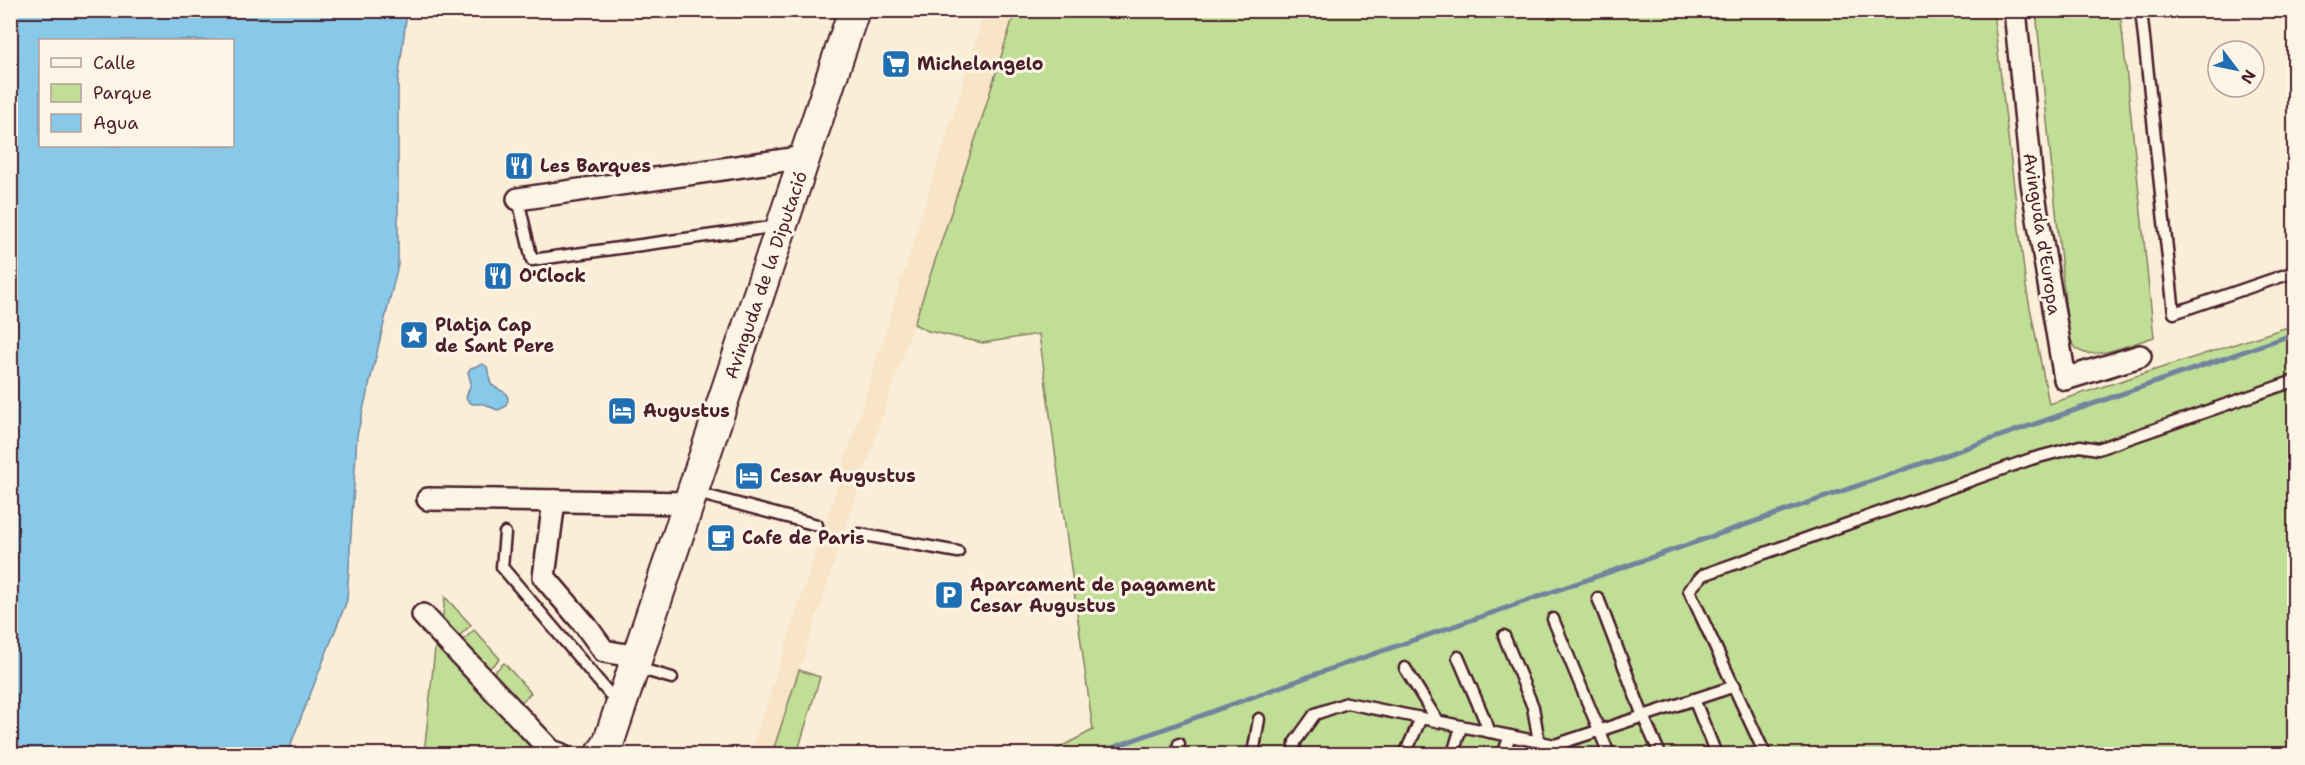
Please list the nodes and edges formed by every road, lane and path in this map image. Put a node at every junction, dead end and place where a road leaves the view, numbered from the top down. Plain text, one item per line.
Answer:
1 (854, 10) edge
2 (2014, 10) edge
3 (2141, 10) edge
4 (805, 157) junction
5 (518, 199) joint
6 (782, 226) junction
7 (2295, 272) edge
8 (2140, 356) dead end
9 (2295, 381) edge
10 (691, 498) junction
11 (428, 499) dead end
12 (554, 501) junction
13 (817, 525) dead end
14 (505, 533) dead end
15 (859, 534) dead end
16 (958, 552) dead end
17 (1598, 598) dead end
18 (423, 615) dead end
19 (1553, 619) dead end
20 (1504, 636) dead end
21 (1458, 657) dead end
22 (636, 662) junction
23 (1405, 668) dead end
24 (672, 678) dead end
25 (1735, 686) junction
26 (1694, 699) junction
27 (621, 706) junction
28 (1642, 716) junction
29 (1421, 718) junction
30 (1260, 719) dead end
31 (1438, 722) junction
32 (1461, 727) junction
33 (1599, 731) junction
34 (1490, 732) junction
35 (1509, 736) junction
36 (1539, 742) junction
37 (606, 751) edge
38 (560, 754) edge
39 (1253, 754) edge
40 (1294, 754) edge
41 (1405, 754) edge
42 (1452, 754) edge
43 (1503, 754) edge
44 (1610, 754) edge
45 (1660, 754) edge
46 (1716, 754) edge
47 (1765, 754) edge

1 - 4 street, Avinguda de la Diputació
2 - 8 street, Avinguda d'Europa
3 - 7 lane
4 - 5 street
4 - 6 street, Avinguda de la Diputació
5 - 6 lane
6 - 10 street, Avinguda de la Diputació
9 - 25 lane
10 - 12 street
10 - 13 lane
10 - 22 street, Avinguda de la Diputació
11 - 12 street
12 - 22 street
14 - 27 lane
15 - 16 lane
17 - 28 lane
18 - 38 street
19 - 33 lane
20 - 36 lane
21 - 34 lane
22 - 24 lane
22 - 27 street, Avinguda de la Diputació
23 - 31 lane
25 - 26 lane
25 - 47 lane
26 - 28 lane
26 - 46 lane
27 - 37 street, Avinguda de la Diputació
28 - 33 lane
28 - 45 lane
29 - 31 lane
29 - 40 lane
29 - 41 lane
30 - 39 lane
31 - 32 lane
32 - 34 lane
32 - 42 lane
33 - 36 lane
33 - 44 lane
34 - 35 lane
35 - 36 lane
35 - 43 lane

